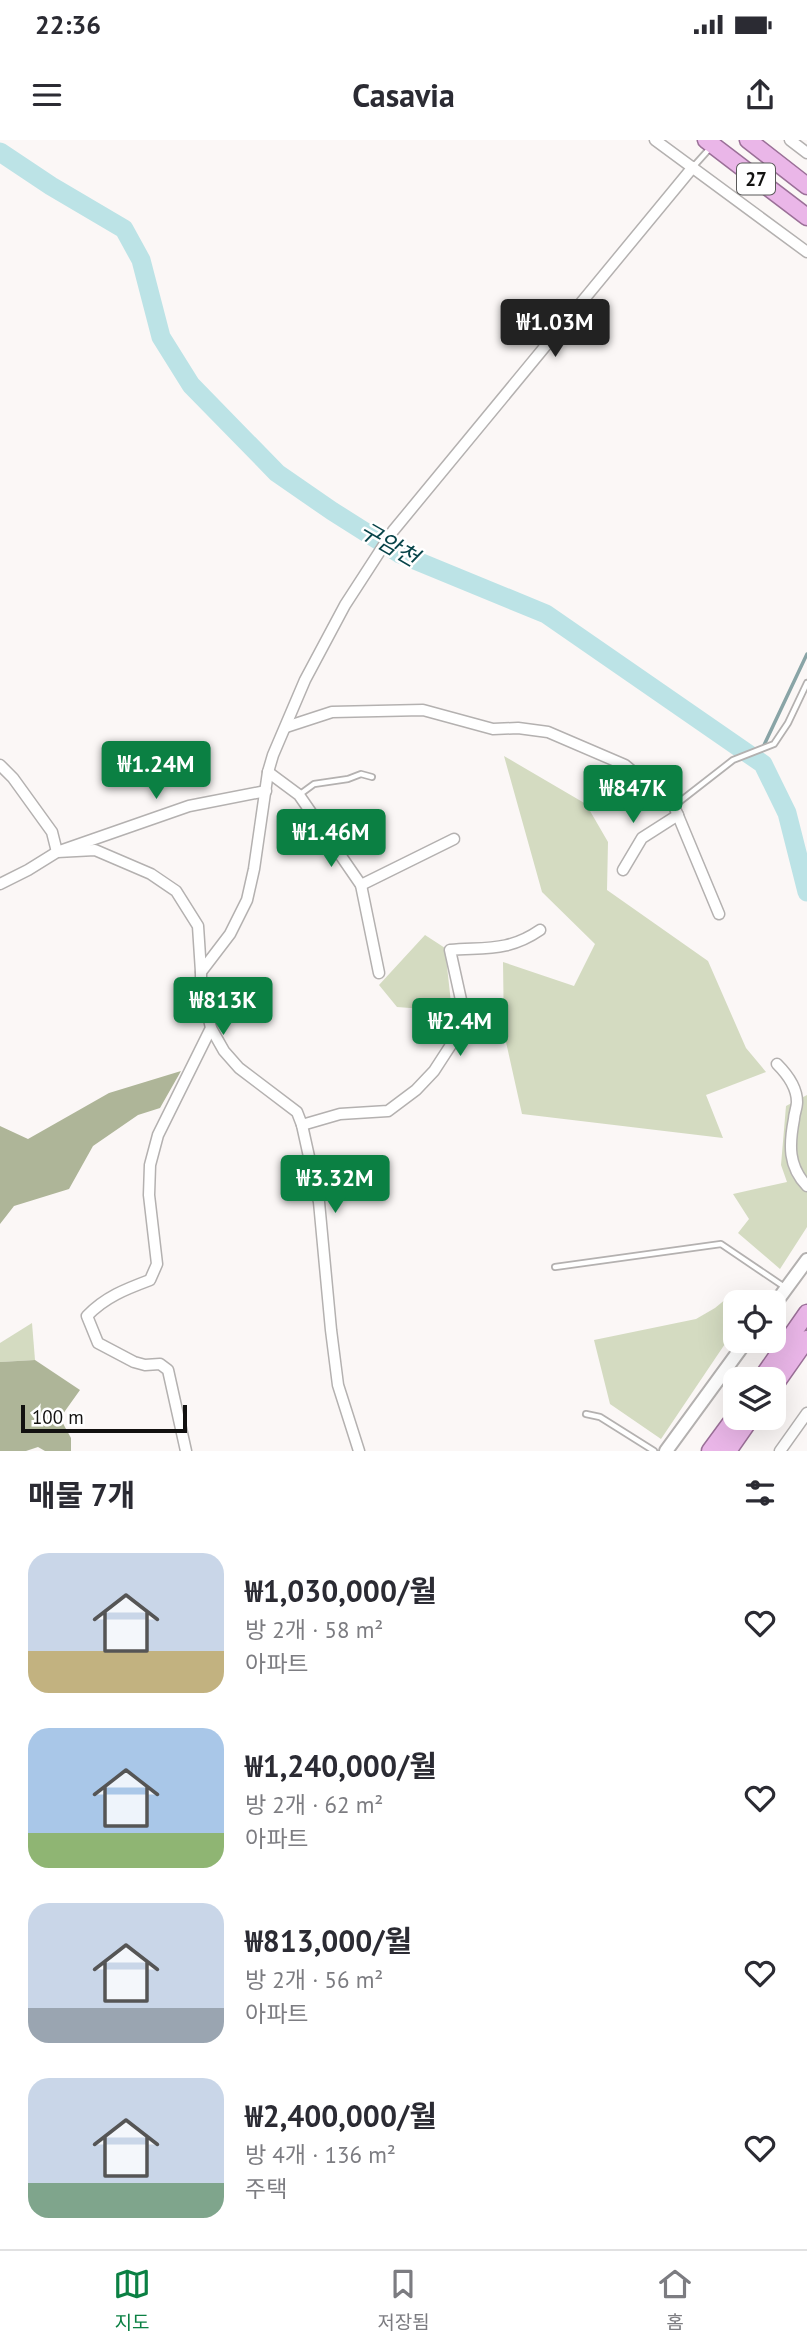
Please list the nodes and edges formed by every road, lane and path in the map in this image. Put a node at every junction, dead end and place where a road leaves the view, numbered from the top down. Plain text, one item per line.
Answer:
1 (655, 140) edge
2 (748, 140) edge
3 (790, 140) edge
4 (709, 143) edge
5 (807, 153) edge
6 (692, 167) junction
7 (807, 186) edge
8 (807, 217) edge
9 (807, 252) edge
10 (807, 683) edge
11 (286, 727) junction
12 (0, 765) edge
13 (268, 772) junction
14 (372, 777) dead end
15 (266, 791) junction
16 (299, 795) junction
17 (676, 811) junction
18 (454, 839) dead end
19 (57, 852) junction
20 (623, 870) dead end
21 (0, 884) edge
22 (361, 885) junction
23 (719, 914) dead end
24 (540, 930) dead end
25 (201, 972) junction
26 (379, 973) dead end
27 (211, 1028) junction
28 (777, 1064) dead end
29 (302, 1125) junction
30 (807, 1186) edge
31 (807, 1260) edge
32 (555, 1267) dead end
33 (786, 1288) joint
34 (807, 1312) edge
35 (807, 1339) edge
36 (738, 1353) edge
37 (769, 1367) edge
38 (786, 1369) edge
39 (807, 1413) edge
40 (586, 1414) dead end
41 (725, 1430) edge
42 (743, 1430) edge
43 (186, 1451) edge
44 (359, 1451) edge
45 (654, 1451) edge
46 (666, 1451) edge
47 (710, 1451) edge
48 (728, 1451) edge
49 (780, 1451) edge

1 - 6 street
2 - 7 highway, 27
3 - 5 street
4 - 6 lane
4 - 8 highway, 27
6 - 9 street
6 - 11 street
10 - 17 lane
11 - 13 street
11 - 17 street
12 - 19 street
13 - 15 street
13 - 16 street
14 - 16 lane
15 - 19 street
15 - 25 street
16 - 22 street
17 - 20 street
17 - 23 street
18 - 22 street
19 - 21 street
19 - 25 street
22 - 26 street
24 - 29 street
25 - 27 street
27 - 29 street
27 - 43 street
28 - 30 street
29 - 44 street
31 - 33 street
32 - 33 lane
34 - 37 highway
35 - 38 highway
36 - 46 street
39 - 49 street
40 - 45 lane
41 - 47 highway
42 - 48 highway

